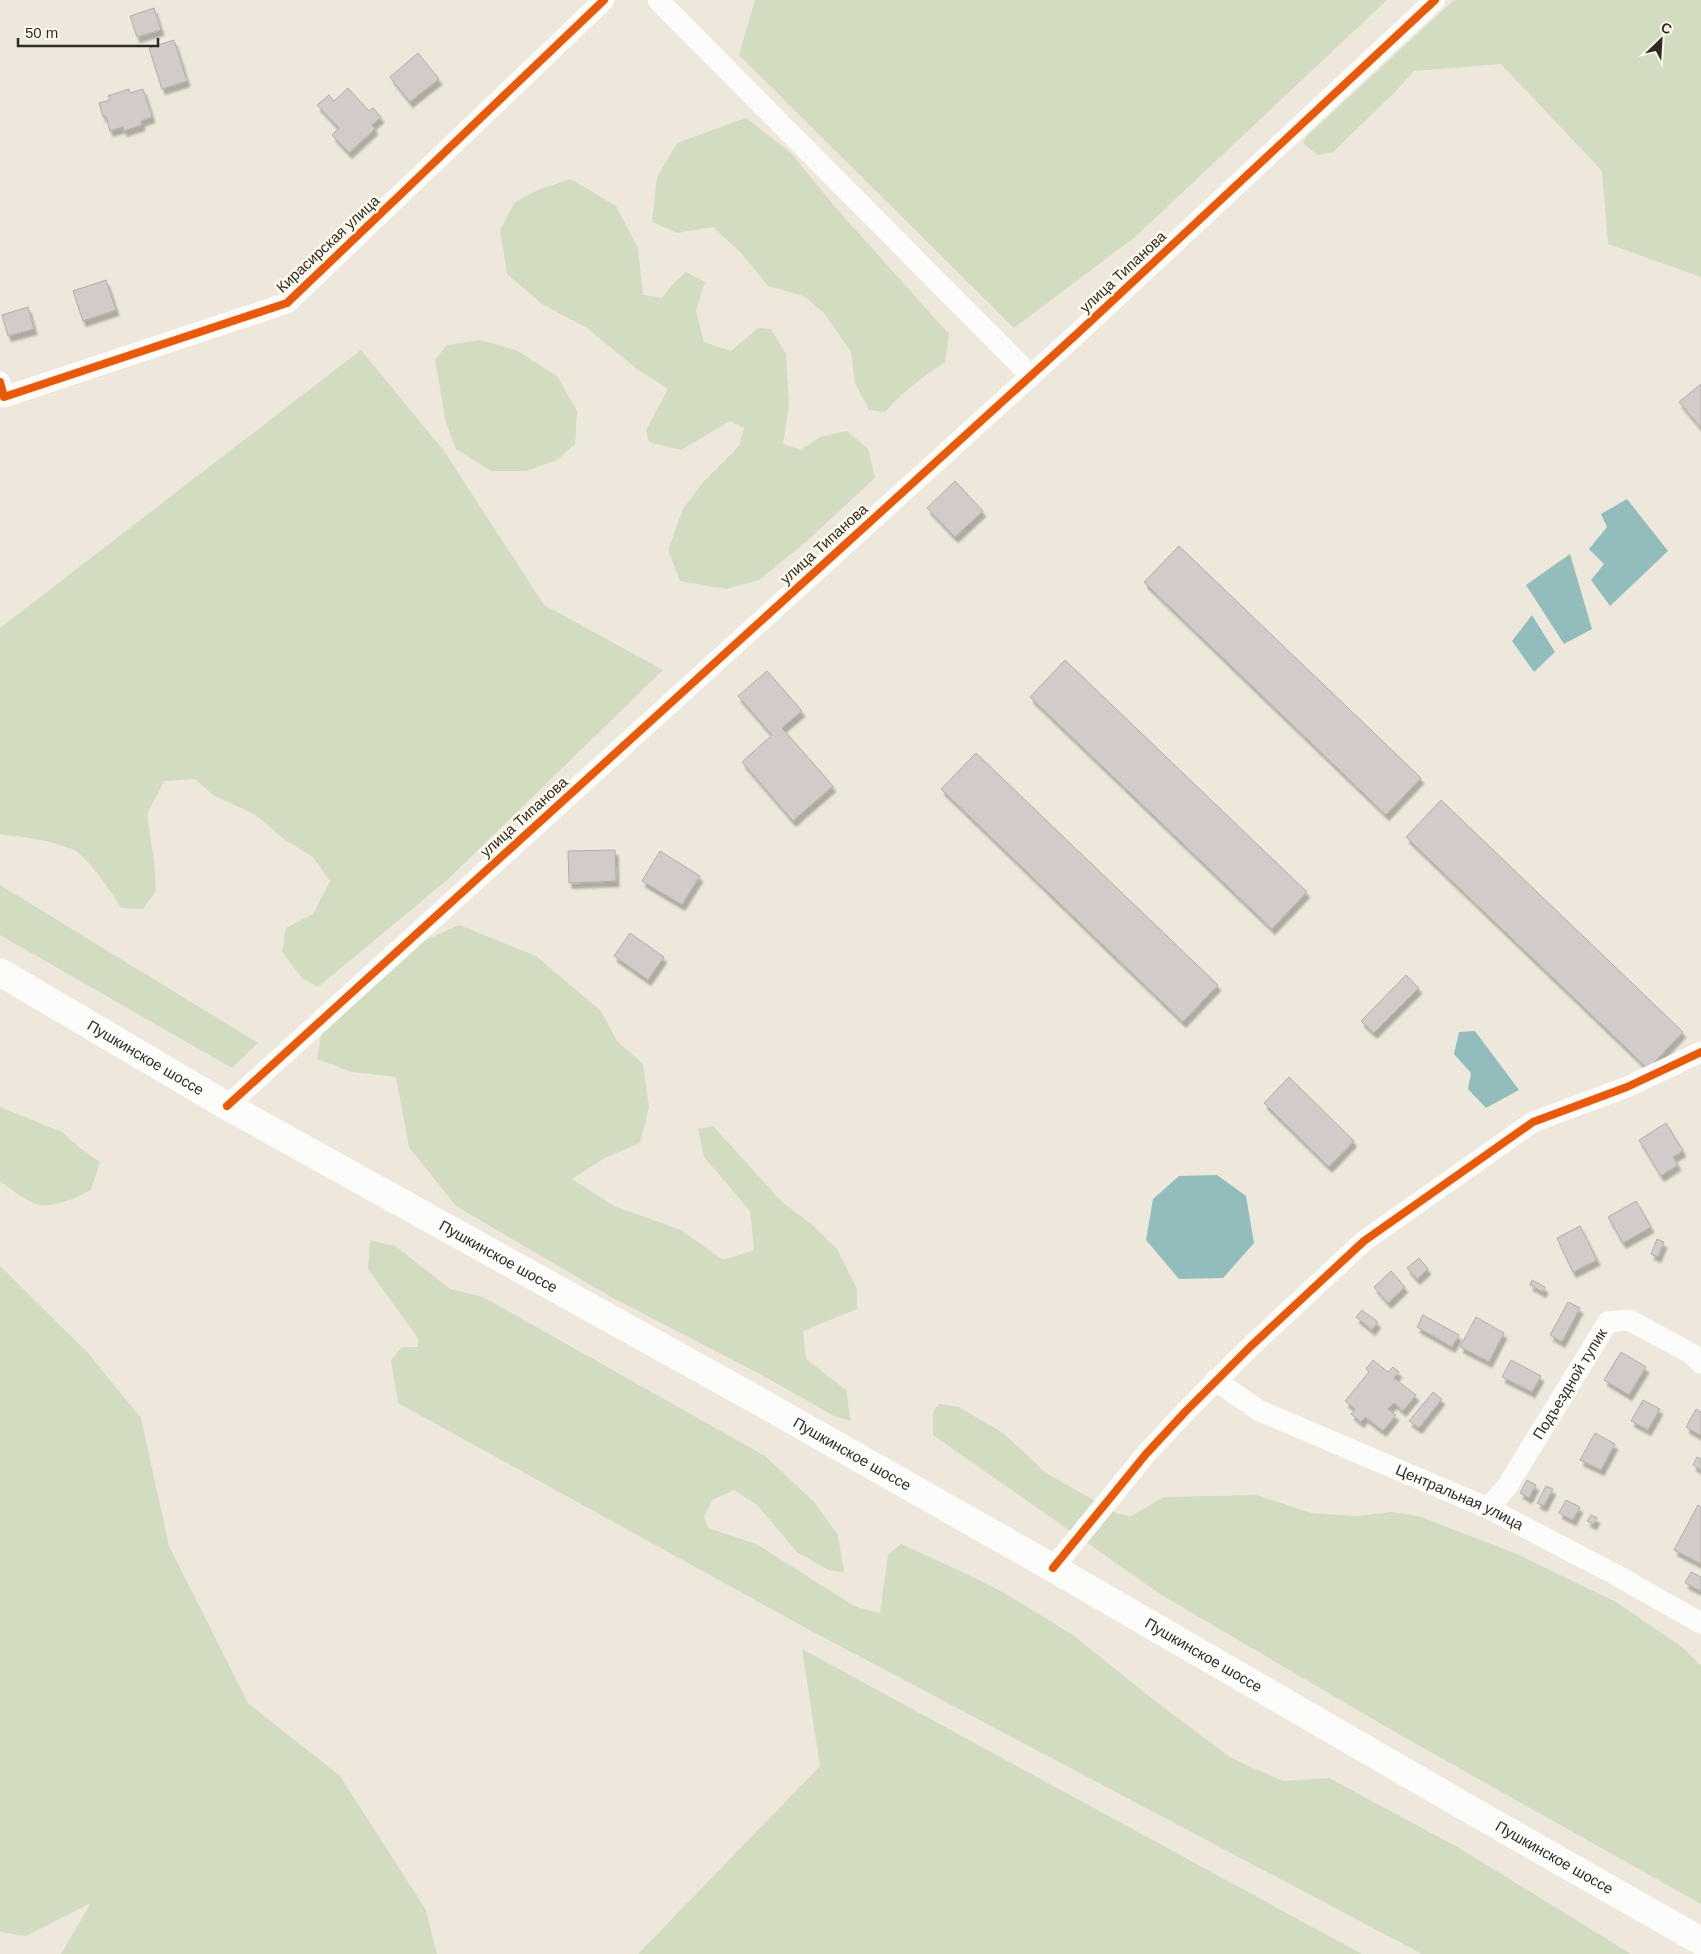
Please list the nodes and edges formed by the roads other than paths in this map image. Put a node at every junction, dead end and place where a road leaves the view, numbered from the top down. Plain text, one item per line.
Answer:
1 (604, 0) edge
2 (658, 0) edge
3 (1435, 0) edge
4 (1031, 376) junction
5 (2, 390) edge
6 (0, 972) edge
7 (1701, 1052) edge
8 (227, 1106) junction
9 (1701, 1363) edge
10 (1215, 1380) junction
11 (1488, 1508) junction
12 (1053, 1568) junction
13 (1701, 1623) edge
14 (1701, 1941) edge

1 - 5 street, Кирасирская улица
2 - 4 street
3 - 4 street, улица Типанова
4 - 8 street, улица Типанова
6 - 8 main road, Пушкинское шоссе
7 - 10 street
8 - 12 main road, Пушкинское шоссе
9 - 11 street, Подъездной тупик
10 - 11 street, Центральная улица
10 - 12 street
11 - 13 street, Центральная улица
12 - 14 main road, Пушкинское шоссе

